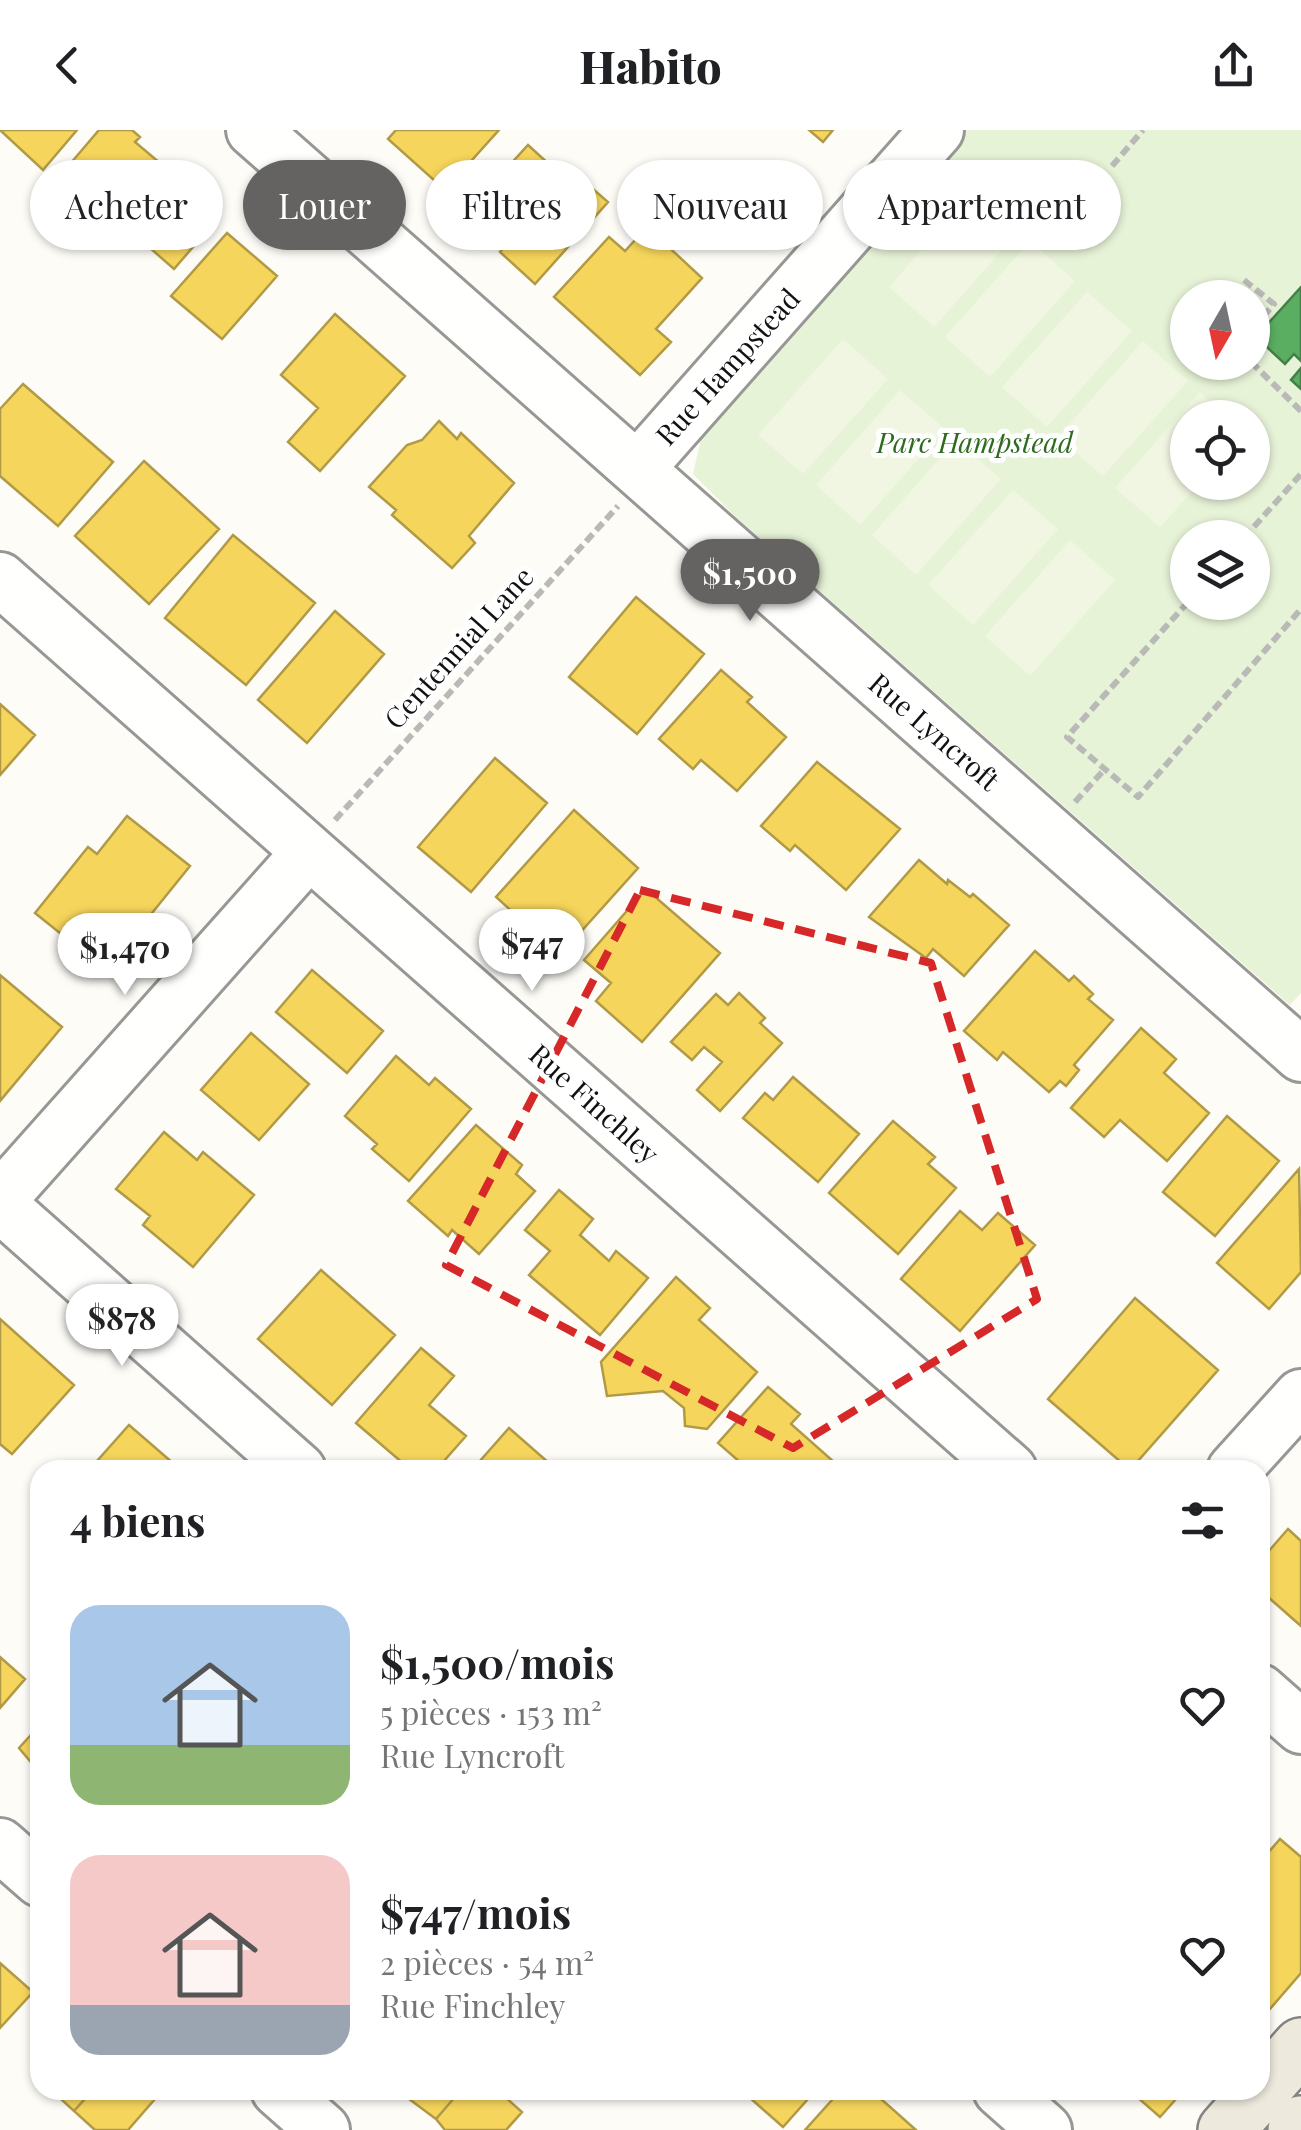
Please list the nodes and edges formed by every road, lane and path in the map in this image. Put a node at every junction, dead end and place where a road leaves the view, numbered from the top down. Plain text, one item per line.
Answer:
1 (253, 130) edge
2 (937, 130) edge
3 (1143, 130) edge
4 (1117, 160) edge
5 (1269, 380) edge
6 (1301, 412) edge
7 (1301, 474) edge
8 (632, 482) junction
9 (1260, 520) edge
10 (0, 579) edge
11 (1301, 609) edge
12 (1172, 620) edge
13 (1104, 770) junction
14 (1068, 810) dead end
15 (317, 841) junction
16 (1301, 1055) edge
17 (0, 1202) edge
18 (1301, 1396) edge
19 (288, 1460) edge
20 (999, 1460) edge
21 (1243, 1460) edge
22 (1270, 1700) edge
23 (1301, 1727) edge
24 (0, 1845) edge
25 (30, 1871) edge
26 (1301, 2046) edge
27 (1270, 2081) edge
28 (289, 2100) edge
29 (1011, 2100) edge
30 (1253, 2100) edge
31 (323, 2130) edge
32 (1045, 2130) edge
33 (1226, 2130) edge

1 - 8 street, Rue Lyncroft
2 - 8 street, Rue Hampstead
3 - 4 path
5 - 6 path
7 - 9 path
8 - 15 path, Centennial Lane
8 - 16 street, Rue Lyncroft
10 - 15 street, Rue Finchley
11 - 13 path
12 - 13 path
13 - 14 path
15 - 17 street
15 - 20 street, Rue Finchley
17 - 19 street
18 - 21 street
22 - 23 street
24 - 25 street
26 - 27 main road
28 - 31 street
29 - 32 street
30 - 33 main road

